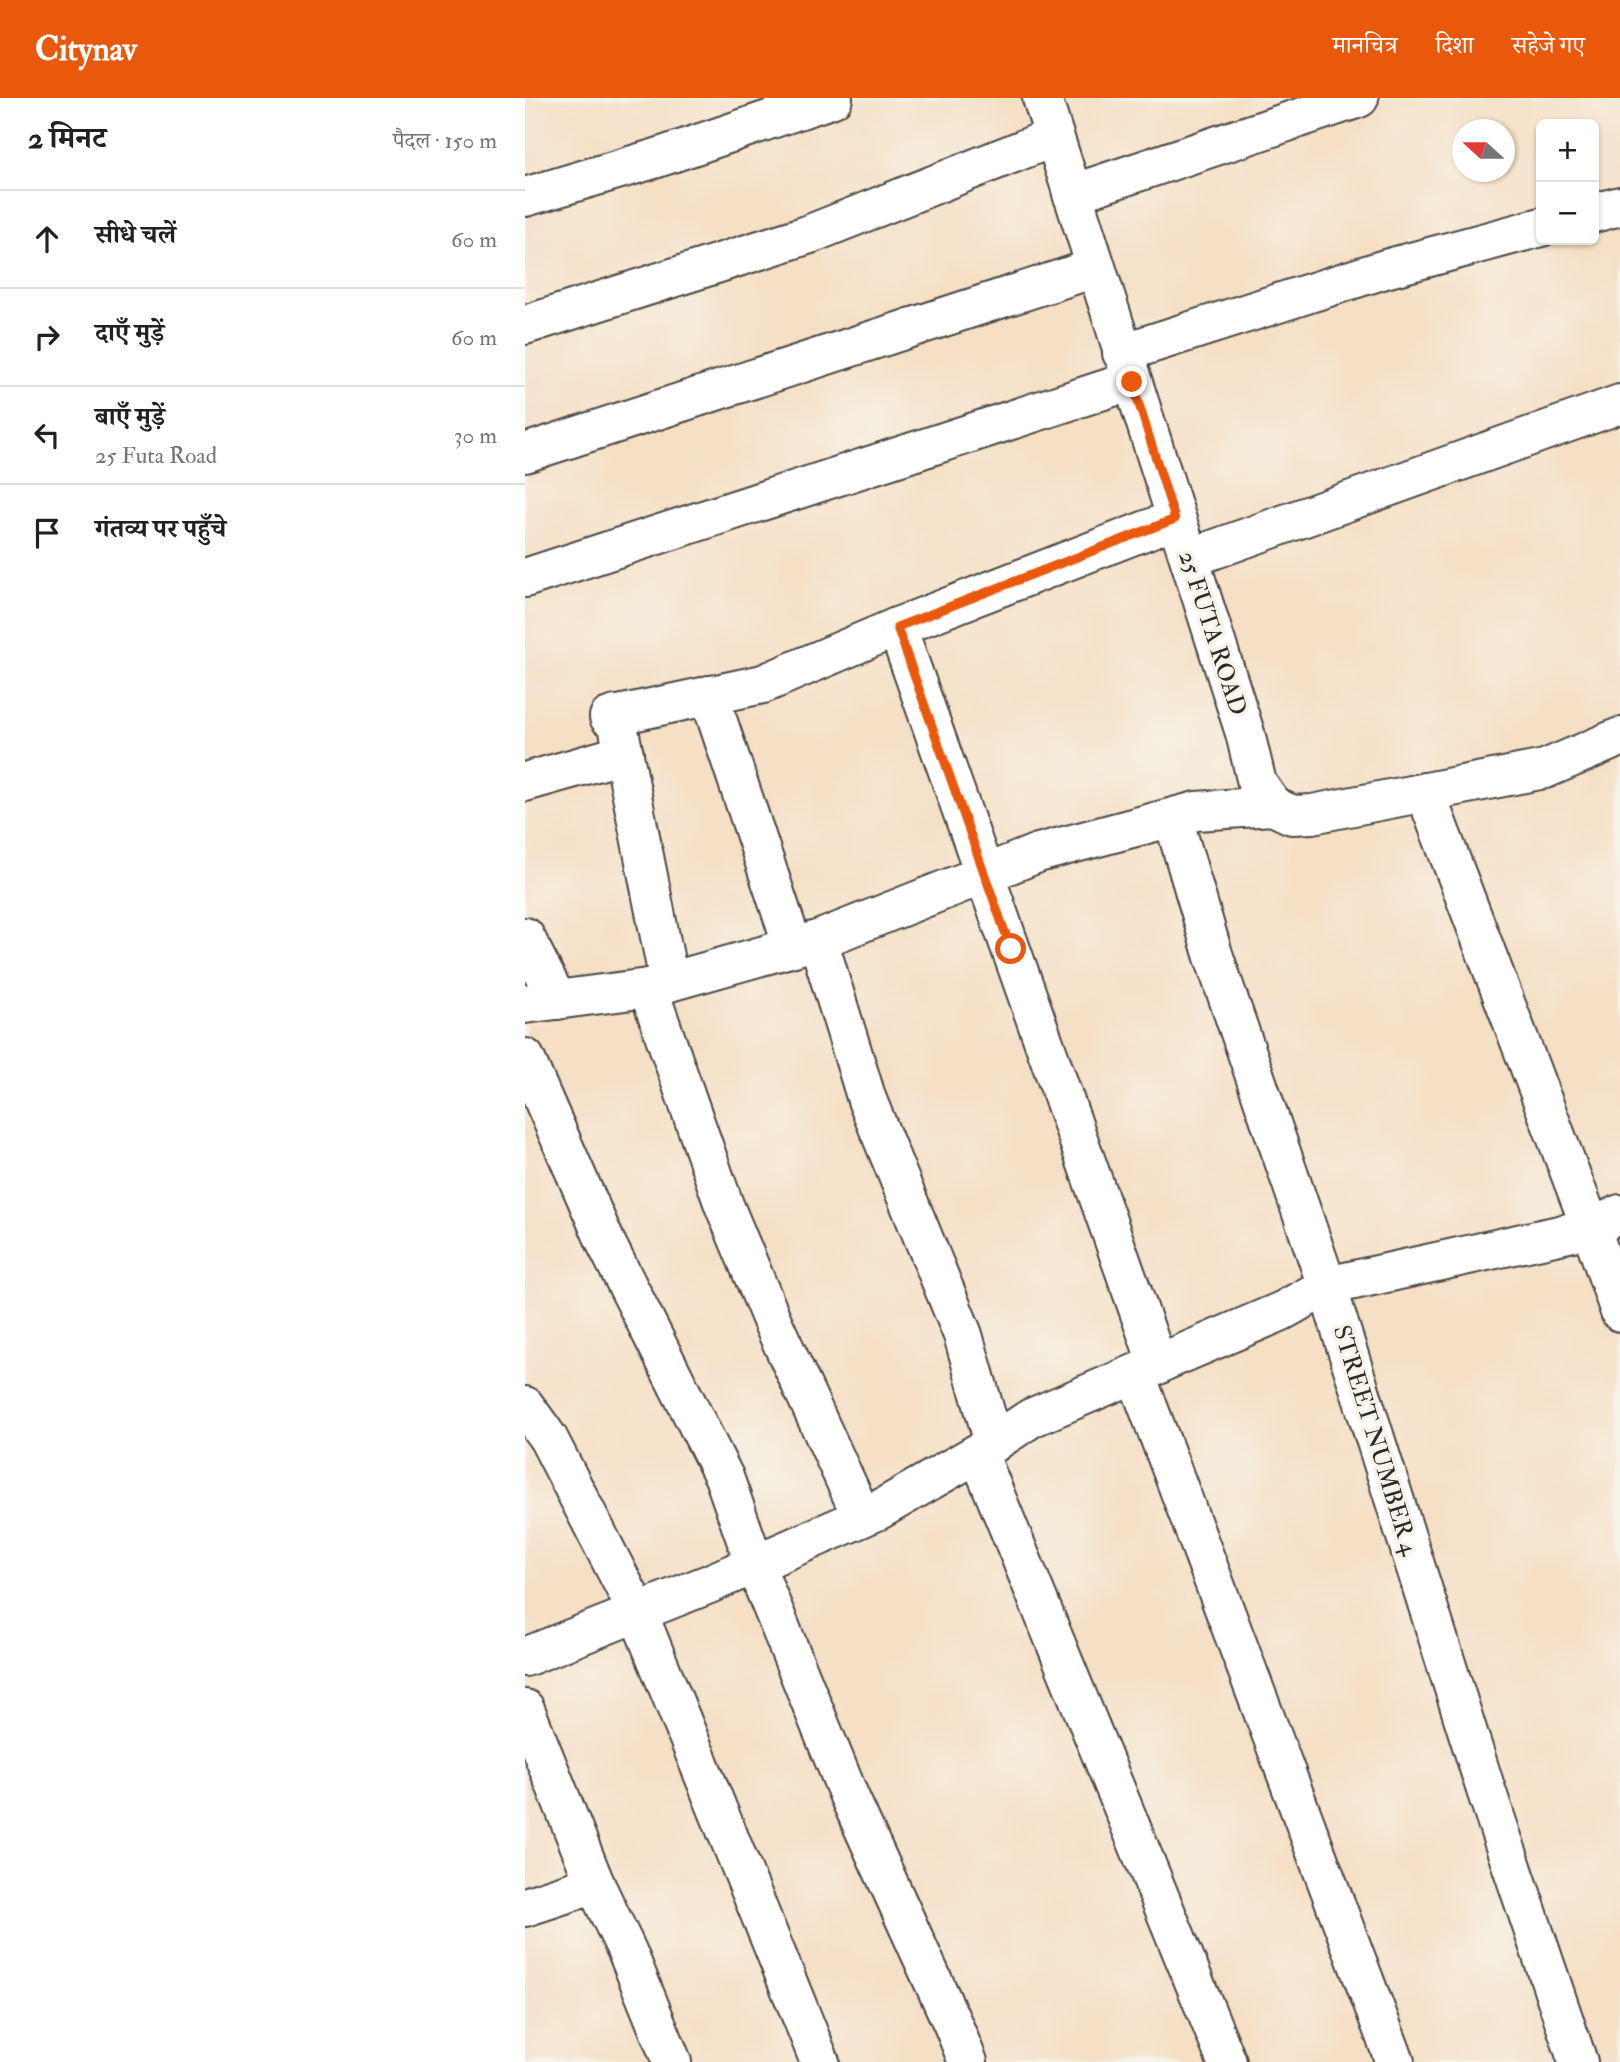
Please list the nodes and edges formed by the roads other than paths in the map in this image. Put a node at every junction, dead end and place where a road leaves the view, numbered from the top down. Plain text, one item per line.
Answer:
1 (833, 98) edge
2 (1042, 98) edge
3 (1359, 98) edge
4 (1054, 137) junction
5 (1072, 194) junction
6 (525, 197) edge
7 (1620, 206) edge
8 (1599, 212) edge
9 (1536, 228) edge
10 (1095, 268) junction
11 (525, 325) edge
12 (1127, 367) junction
13 (1620, 404) edge
14 (525, 453) edge
15 (1175, 519) junction
16 (1189, 558) junction
17 (525, 578) edge
18 (897, 627) junction
19 (709, 695) junction
20 (1620, 737) edge
21 (624, 754) junction
22 (525, 782) edge
23 (1425, 792) junction
24 (1273, 806) junction
25 (1173, 818) junction
26 (985, 876) junction
27 (525, 937) edge
28 (806, 944) junction
29 (659, 985) junction
30 (541, 1002) edge
31 (525, 1058) edge
32 (1606, 1221) edge
33 (1327, 1286) junction
34 (1620, 1312) edge
35 (1147, 1370) junction
36 (525, 1406) edge
37 (986, 1448) junction
38 (862, 1517) junction
39 (755, 1565) junction
40 (638, 1613) junction
41 (525, 1657) edge
42 (525, 1709) edge
43 (538, 1772) edge
44 (595, 1884) junction
45 (525, 1908) edge
46 (672, 2062) edge
47 (820, 2062) edge
48 (968, 2062) edge
49 (1227, 2062) edge
50 (1395, 2062) edge
51 (1578, 2062) edge

1 - 6 street
2 - 4 street, 25 FUTA ROAD
3 - 5 street
4 - 5 street, 25 FUTA ROAD
4 - 11 street
5 - 10 street, 25 FUTA ROAD
7 - 8 street
9 - 12 street
10 - 12 street, 25 FUTA ROAD
10 - 14 street
12 - 15 street, 25 FUTA ROAD
12 - 17 street
13 - 16 street
15 - 16 street, 25 FUTA ROAD
15 - 18 street
16 - 24 street, 25 FUTA ROAD
18 - 19 street
18 - 26 street
19 - 21 street
19 - 28 street
20 - 23 street
21 - 22 street
21 - 29 street
23 - 24 street
23 - 32 street
24 - 25 street
25 - 26 street
25 - 33 street, STREET NUMBER 4
26 - 28 street
26 - 35 street
27 - 30 street
28 - 29 street
28 - 37 street
29 - 30 street
29 - 38 street
31 - 39 street
32 - 33 street
32 - 34 street
33 - 35 street
33 - 51 street, STREET NUMBER 4
35 - 37 street
35 - 50 street
36 - 40 street
37 - 38 street
37 - 49 street
38 - 39 street
39 - 40 street
39 - 48 street
40 - 41 street
40 - 47 street
42 - 43 street
43 - 44 street
44 - 45 street
44 - 46 street

